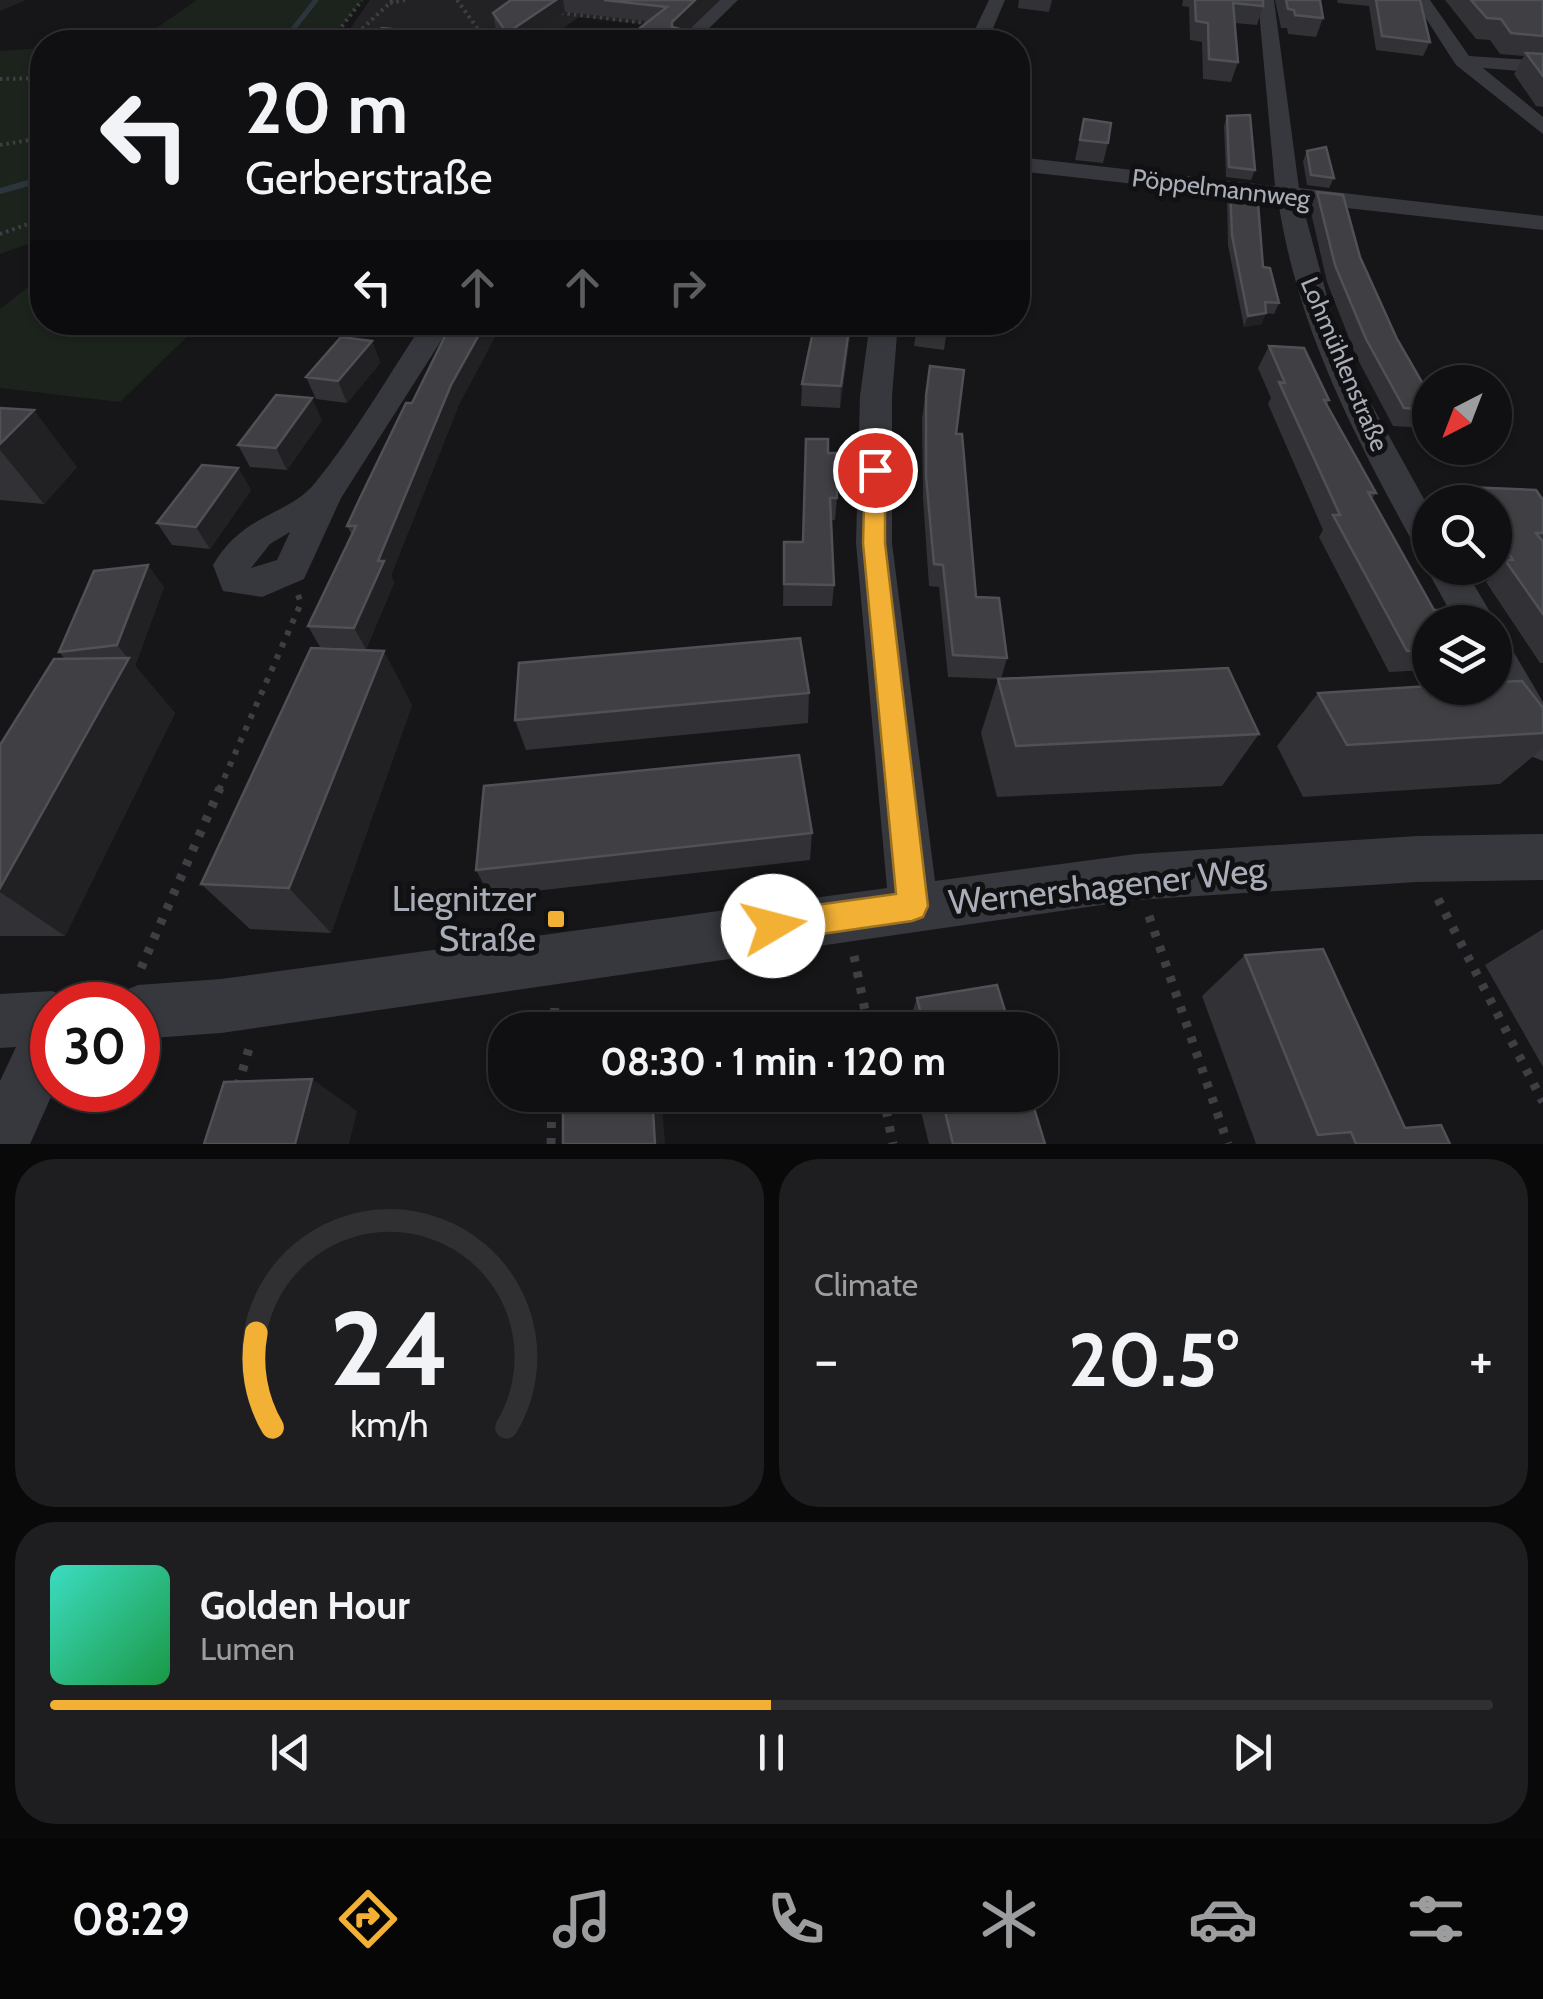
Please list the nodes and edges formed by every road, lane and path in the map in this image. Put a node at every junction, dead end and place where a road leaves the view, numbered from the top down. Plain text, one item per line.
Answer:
1 (362, 0) edge
2 (405, 0) edge
3 (457, 0) edge
4 (730, 0) edge
5 (997, 0) edge
6 (1266, 0) edge
7 (1422, 0) edge
8 (391, 2) edge
9 (561, 13) dead end
10 (700, 29) joint
11 (339, 30) edge
12 (361, 30) edge
13 (478, 30) edge
14 (983, 30) edge
15 (1463, 61) junction
16 (1543, 67) edge
17 (30, 78) edge
18 (0, 79) edge
19 (1543, 128) edge
20 (30, 140) edge
21 (0, 146) edge
22 (1030, 165) edge
23 (1288, 196) junction
24 (1543, 222) edge
25 (30, 223) edge
26 (0, 234) edge
27 (429, 335) edge
28 (883, 335) edge
29 (324, 496) junction
30 (1412, 508) edge
31 (291, 570) junction
32 (1512, 686) edge
33 (1543, 742) edge
34 (1543, 857) edge
35 (1418, 859) junction
36 (1136, 877) junction
37 (912, 906) junction
38 (845, 916) junction
39 (142, 982) edge
40 (160, 993) edge
41 (264, 1000) junction
42 (865, 1012) edge
43 (30, 1020) edge
44 (0, 1022) edge
45 (30, 1079) edge
46 (236, 1090) edge
47 (1543, 1102) edge
48 (552, 1112) edge
49 (886, 1112) edge
50 (1, 1144) edge
51 (551, 1144) edge
52 (893, 1144) edge
53 (1228, 1144) edge

1 - 11 path
2 - 8 path
3 - 13 path
4 - 10 street
5 - 14 street
6 - 23 street, Lohmühlenstraße
7 - 15 street
8 - 12 path
9 - 10 path
15 - 16 street
15 - 19 street
17 - 18 path
20 - 21 path
22 - 23 street, Pöppelmannweg
23 - 24 street, Pöppelmannweg
23 - 30 street, Lohmühlenstraße
25 - 26 path
27 - 29 street
28 - 37 street
29 - 31 street
29 - 31 street
31 - 39 path
32 - 33 street
34 - 35 street, Wernershagener Weg
35 - 36 street, Wernershagener Weg
35 - 47 path
36 - 37 street, Wernershagener Weg
36 - 53 path
37 - 38 street, Wernershagener Weg
38 - 41 street, Wernershagener Weg
38 - 42 path
40 - 41 street, Wernershagener Weg
41 - 46 path
43 - 44 street
45 - 50 street
48 - 51 path
49 - 52 path

